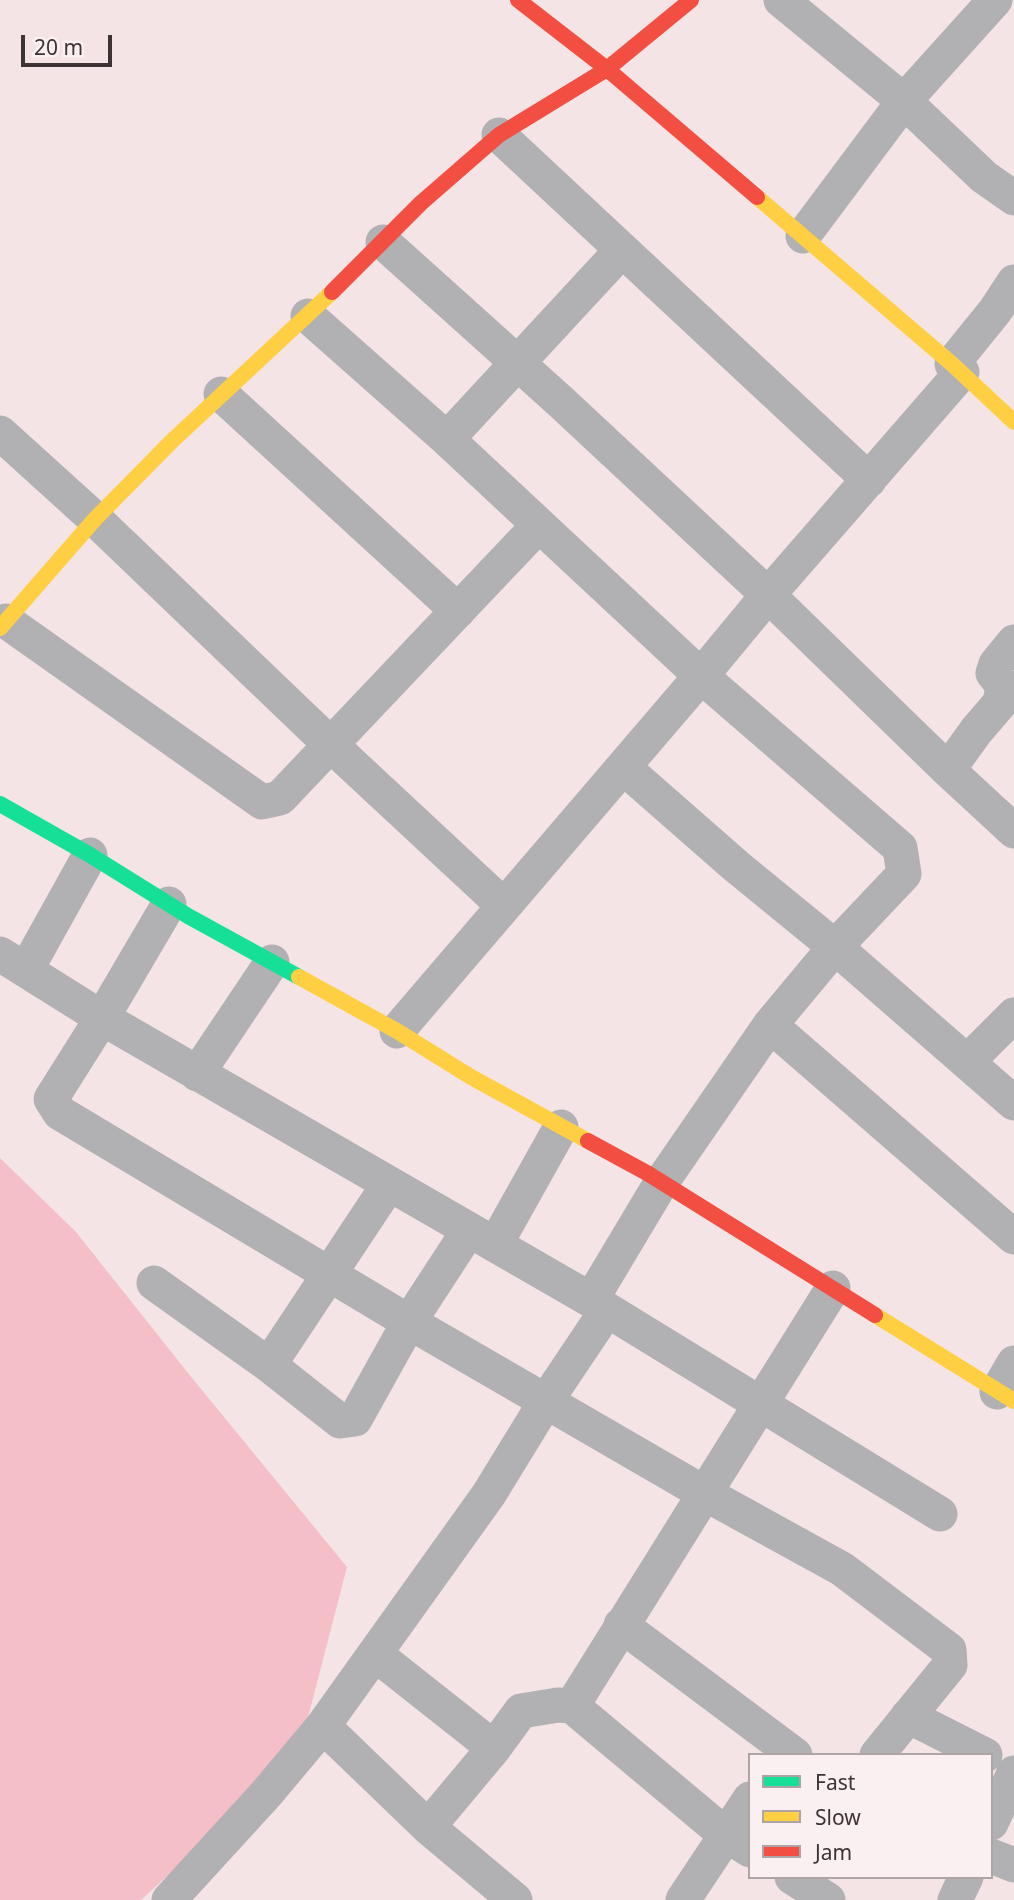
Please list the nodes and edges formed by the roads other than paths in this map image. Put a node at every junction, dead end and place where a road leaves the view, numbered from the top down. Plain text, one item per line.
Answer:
1 (518, 0) edge
2 (691, 0) edge
3 (781, 0) edge
4 (995, 0) edge
5 (607, 68) junction
6 (904, 101) junction
7 (499, 135) junction
8 (1014, 198) edge
9 (803, 236) junction
10 (383, 242) junction
11 (622, 250) junction
12 (1014, 282) edge
13 (308, 316) junction
14 (1004, 316) edge
15 (518, 364) junction
16 (957, 368) junction
17 (221, 394) junction
18 (1014, 422) edge
19 (0, 433) edge
20 (447, 439) junction
21 (869, 480) junction
22 (95, 519) junction
23 (539, 525) junction
24 (768, 595) junction
25 (458, 611) junction
26 (3, 625) edge
27 (1014, 642) edge
28 (701, 676) junction
29 (331, 745) junction
30 (624, 767) junction
31 (948, 770) junction
32 (0, 804) edge
33 (1014, 831) edge
34 (90, 855) junction
35 (169, 904) junction
36 (504, 906) junction
37 (835, 947) junction
38 (13, 962) edge
39 (272, 962) junction
40 (1014, 1015) edge
41 (102, 1018) junction
42 (770, 1025) junction
43 (397, 1031) junction
44 (967, 1062) junction
45 (197, 1074) junction
46 (1014, 1103) edge
47 (561, 1127) junction
48 (661, 1182) junction
49 (389, 1184) junction
50 (1014, 1237) edge
51 (482, 1238) junction
52 (329, 1273) junction
53 (154, 1283) dead end
54 (833, 1287) junction
55 (599, 1305) junction
56 (409, 1322) junction
57 (270, 1365) junction
58 (1008, 1385) edge
59 (546, 1401) junction
60 (761, 1404) junction
61 (704, 1493) junction
62 (940, 1514) dead end
63 (621, 1625) junction
64 (375, 1654) junction
65 (572, 1706) junction
66 (908, 1716) junction
67 (323, 1726) junction
68 (494, 1748) junction
69 (786, 1752) edge
70 (879, 1753) edge
71 (981, 1753) edge
72 (993, 1759) edge
73 (1014, 1771) edge
74 (748, 1806) edge
75 (993, 1818) edge
76 (428, 1827) junction
77 (738, 1843) edge
78 (993, 1857) edge
79 (1014, 1865) edge
80 (795, 1879) edge
81 (169, 1900) edge
82 (516, 1900) edge
83 (682, 1900) edge
84 (828, 1900) edge

1 - 5 street
2 - 5 street
3 - 6 street
4 - 6 street
5 - 7 street
5 - 9 street
6 - 8 street
6 - 9 street
7 - 10 street
7 - 11 street
9 - 16 street
10 - 13 street
10 - 15 street
11 - 15 street
11 - 21 street
12 - 14 street
13 - 17 street
13 - 20 street
14 - 16 street
15 - 20 street
15 - 24 street
16 - 18 street
16 - 21 street
17 - 22 street
17 - 25 street
19 - 22 street
20 - 23 street
21 - 24 street
22 - 26 street
22 - 29 street
23 - 25 street
23 - 28 street
24 - 28 street
24 - 31 street
25 - 29 street
26 - 29 street
27 - 31 street
28 - 30 street
28 - 37 street
29 - 36 street
30 - 36 street
30 - 37 street
31 - 33 street
32 - 34 street
34 - 35 street
34 - 38 street
35 - 39 street
35 - 41 street
36 - 43 street
37 - 42 street
37 - 44 street
38 - 41 street
39 - 43 street
39 - 45 street
40 - 44 street
41 - 45 street
41 - 52 street
42 - 48 street
42 - 50 street
43 - 47 street
44 - 46 street
45 - 49 street
47 - 48 street
47 - 51 street
48 - 54 street
48 - 55 street
49 - 51 street
49 - 52 street
51 - 55 street
51 - 56 street
52 - 56 street
52 - 57 street
53 - 57 street
54 - 58 street
54 - 60 street
55 - 59 street
55 - 60 street
56 - 57 street
56 - 59 street
59 - 61 street
59 - 64 street
60 - 61 street
60 - 62 street
61 - 63 street
61 - 66 street
63 - 65 street
63 - 69 street
64 - 67 street
64 - 68 street
65 - 68 street
65 - 77 street
66 - 70 street
66 - 71 street
67 - 76 street
67 - 81 street
68 - 76 street
72 - 73 street
73 - 75 street
74 - 77 street
76 - 82 street
77 - 83 street
78 - 79 street
80 - 84 street

